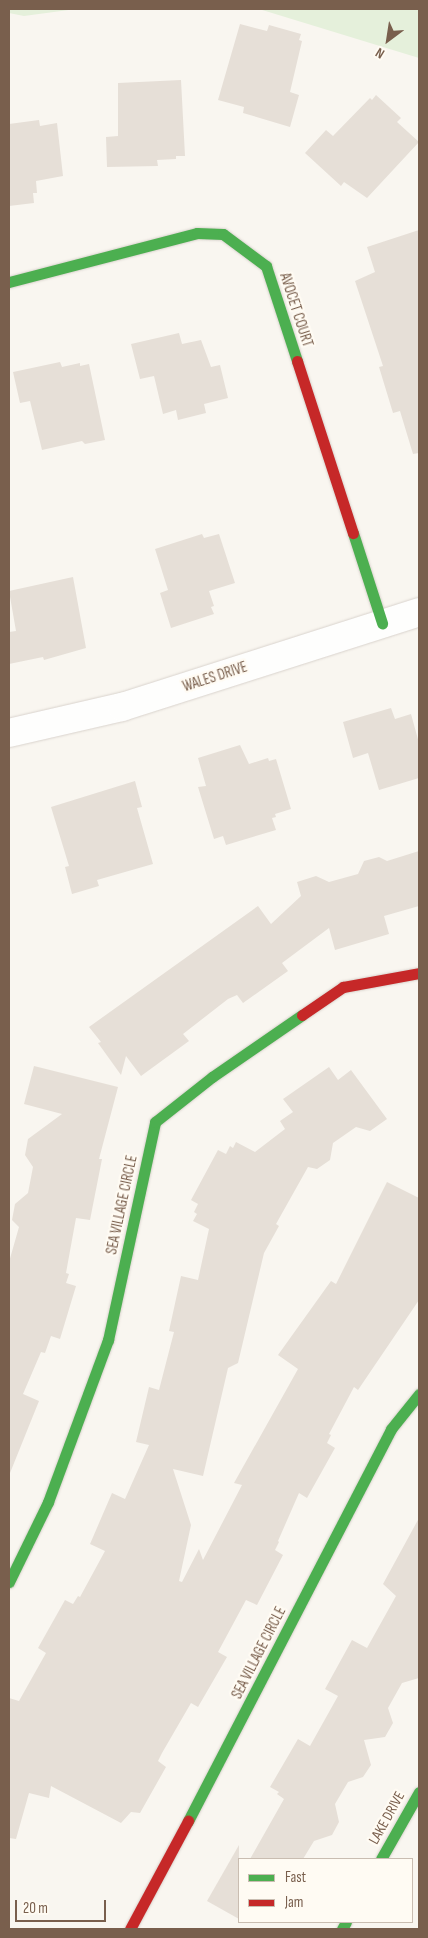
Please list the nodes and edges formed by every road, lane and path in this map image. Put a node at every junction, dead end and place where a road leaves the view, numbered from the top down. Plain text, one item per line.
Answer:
1 (9, 282) edge
2 (419, 612) edge
3 (382, 623) junction
4 (9, 733) edge
5 (419, 973) edge
6 (419, 1394) edge
7 (9, 1582) edge
8 (419, 1792) edge
9 (382, 1858) edge
10 (130, 1929) edge

1 - 3 street, AVOCET COURT
2 - 3 street, WALES DRIVE
3 - 4 street, WALES DRIVE
5 - 7 street, SEA VILLAGE CIRCLE
6 - 10 street, SEA VILLAGE CIRCLE
8 - 9 street, LAKE DRIVE

